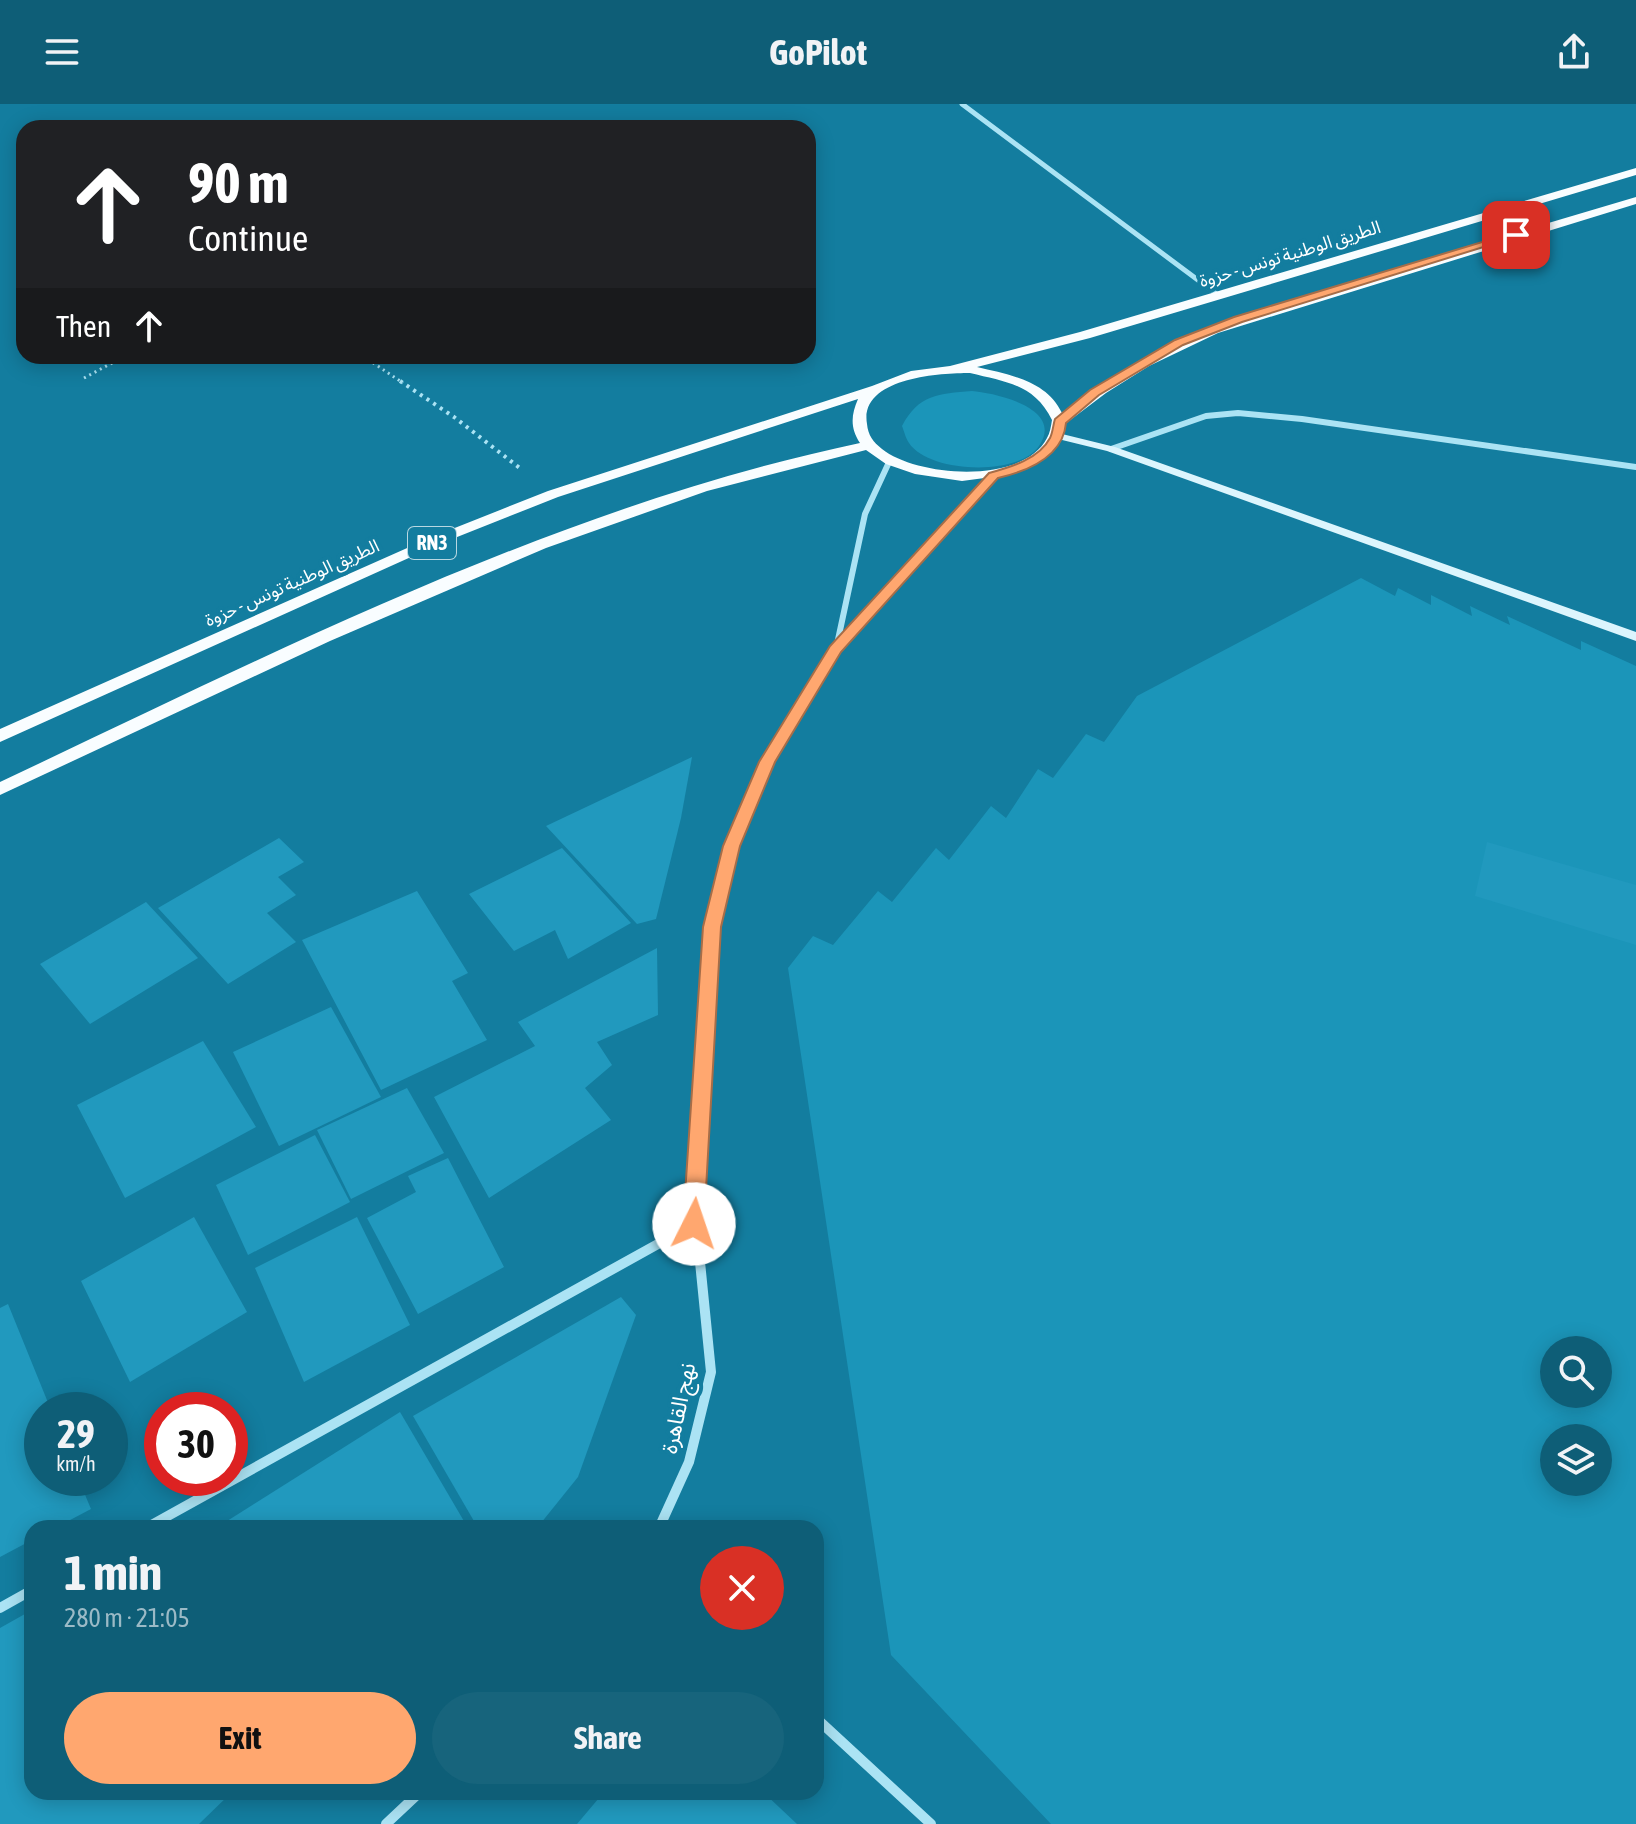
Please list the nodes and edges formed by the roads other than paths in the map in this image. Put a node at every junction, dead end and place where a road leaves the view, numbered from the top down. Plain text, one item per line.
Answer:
1 (962, 104) edge
2 (1636, 171) edge
3 (1636, 200) edge
4 (1218, 295) junction
5 (953, 369) junction
6 (879, 388) junction
7 (1059, 429) junction
8 (870, 445) junction
9 (1111, 449) junction
10 (890, 460) junction
11 (1636, 467) edge
12 (994, 475) junction
13 (1636, 637) edge
14 (836, 649) junction
15 (0, 736) edge
16 (0, 789) edge
17 (694, 1224) junction
18 (160, 1520) edge
19 (663, 1520) edge
20 (24, 1594) edge
21 (0, 1608) edge
22 (824, 1725) edge
23 (412, 1800) edge
24 (386, 1824) edge
25 (931, 1824) edge

1 - 4 street
2 - 4 main road, الطريق الوطنية تونس - حزوة / RN3
3 - 7 main road
4 - 5 main road, الطريق الوطنية تونس - حزوة / RN3
5 - 6 main road, RN3
5 - 7 main road, RN3
6 - 8 main road
6 - 15 main road, الطريق الوطنية تونس - حزوة / RN3
7 - 9 street
7 - 12 main road
8 - 10 main road
8 - 16 main road, RN3
9 - 11 street
9 - 13 street
10 - 12 main road
10 - 14 street
12 - 14 street
14 - 17 street, نهج القاهرة
17 - 18 street
17 - 19 street, نهج القاهرة
20 - 21 street
22 - 25 street
23 - 24 street

